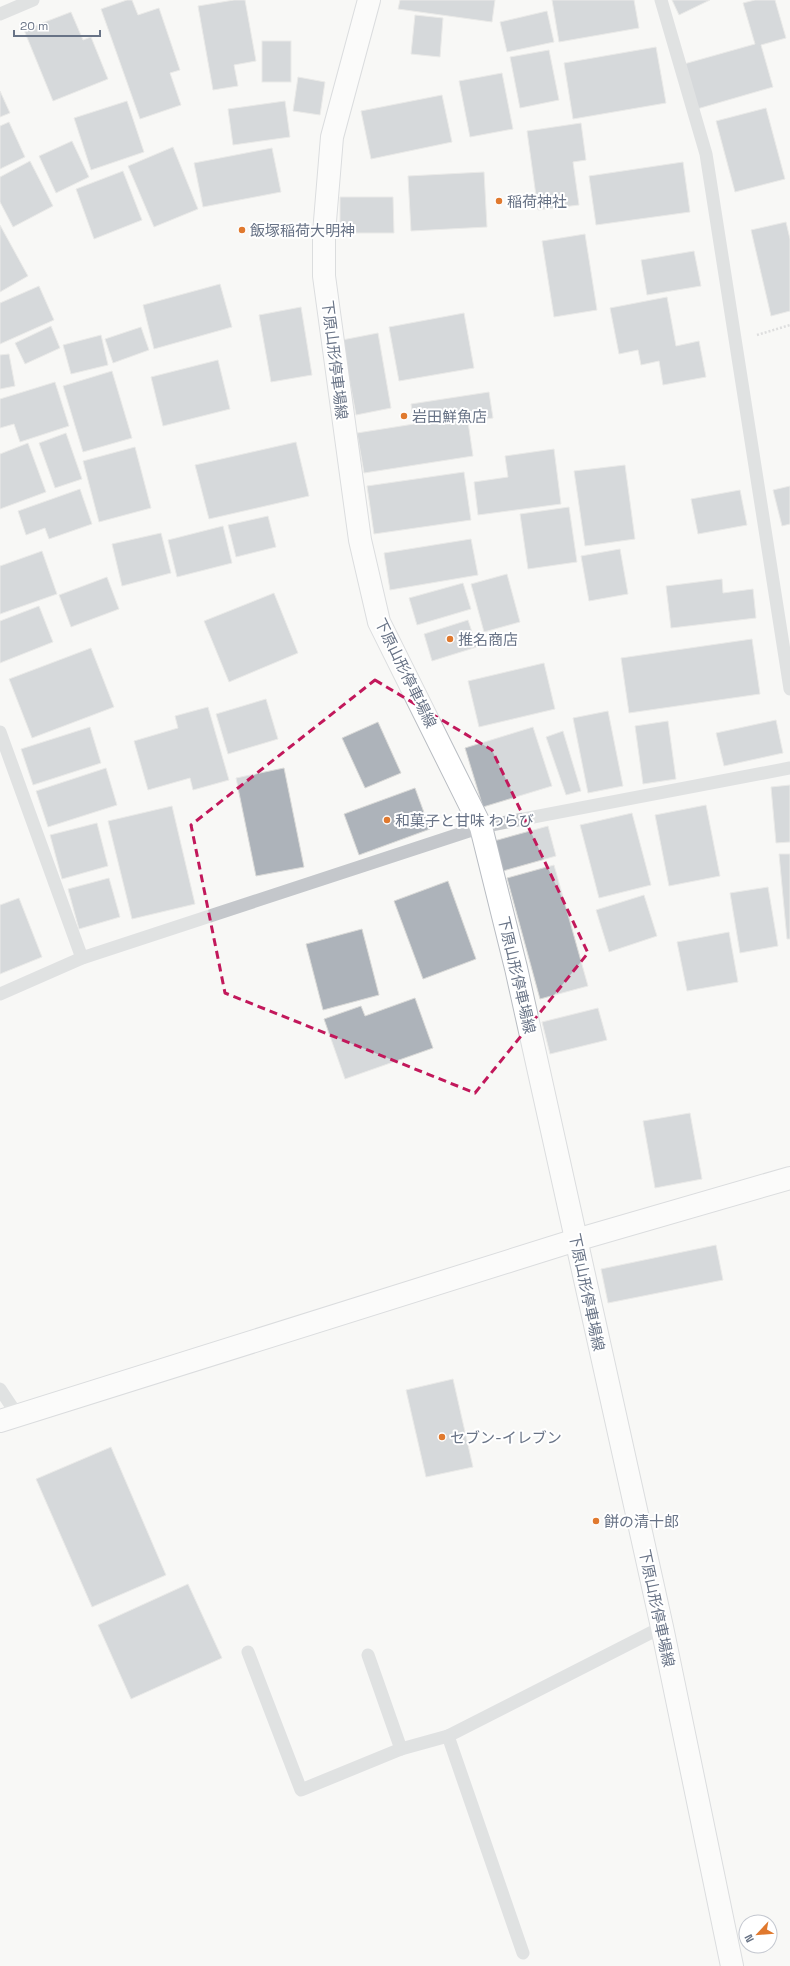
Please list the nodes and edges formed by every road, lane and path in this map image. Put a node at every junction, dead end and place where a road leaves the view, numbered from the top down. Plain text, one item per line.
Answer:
1 (33, 0) edge
2 (369, 0) edge
3 (661, 0) edge
4 (0, 14) edge
5 (790, 325) edge
6 (735, 342) junction
7 (790, 689) edge
8 (0, 732) edge
9 (790, 768) edge
10 (481, 827) junction
11 (82, 958) junction
12 (0, 994) edge
13 (790, 1178) edge
14 (576, 1240) junction
15 (0, 1389) edge
16 (9, 1419) edge
17 (662, 1627) junction
18 (248, 1652) dead end
19 (368, 1655) dead end
20 (448, 1736) junction
21 (401, 1748) junction
22 (523, 1953) dead end
23 (732, 1966) edge

1 - 4 lane
2 - 10 main road, 下原山形停車場線
3 - 6 lane
5 - 6 path
6 - 7 lane
8 - 11 lane
9 - 10 lane
10 - 11 lane
10 - 14 main road, 下原山形停車場線
11 - 12 lane
13 - 14 main road
14 - 16 main road
14 - 17 main road, 下原山形停車場線
15 - 16 lane
17 - 20 lane
17 - 23 main road, 下原山形停車場線
18 - 21 lane
19 - 21 lane
20 - 21 lane
20 - 22 lane

